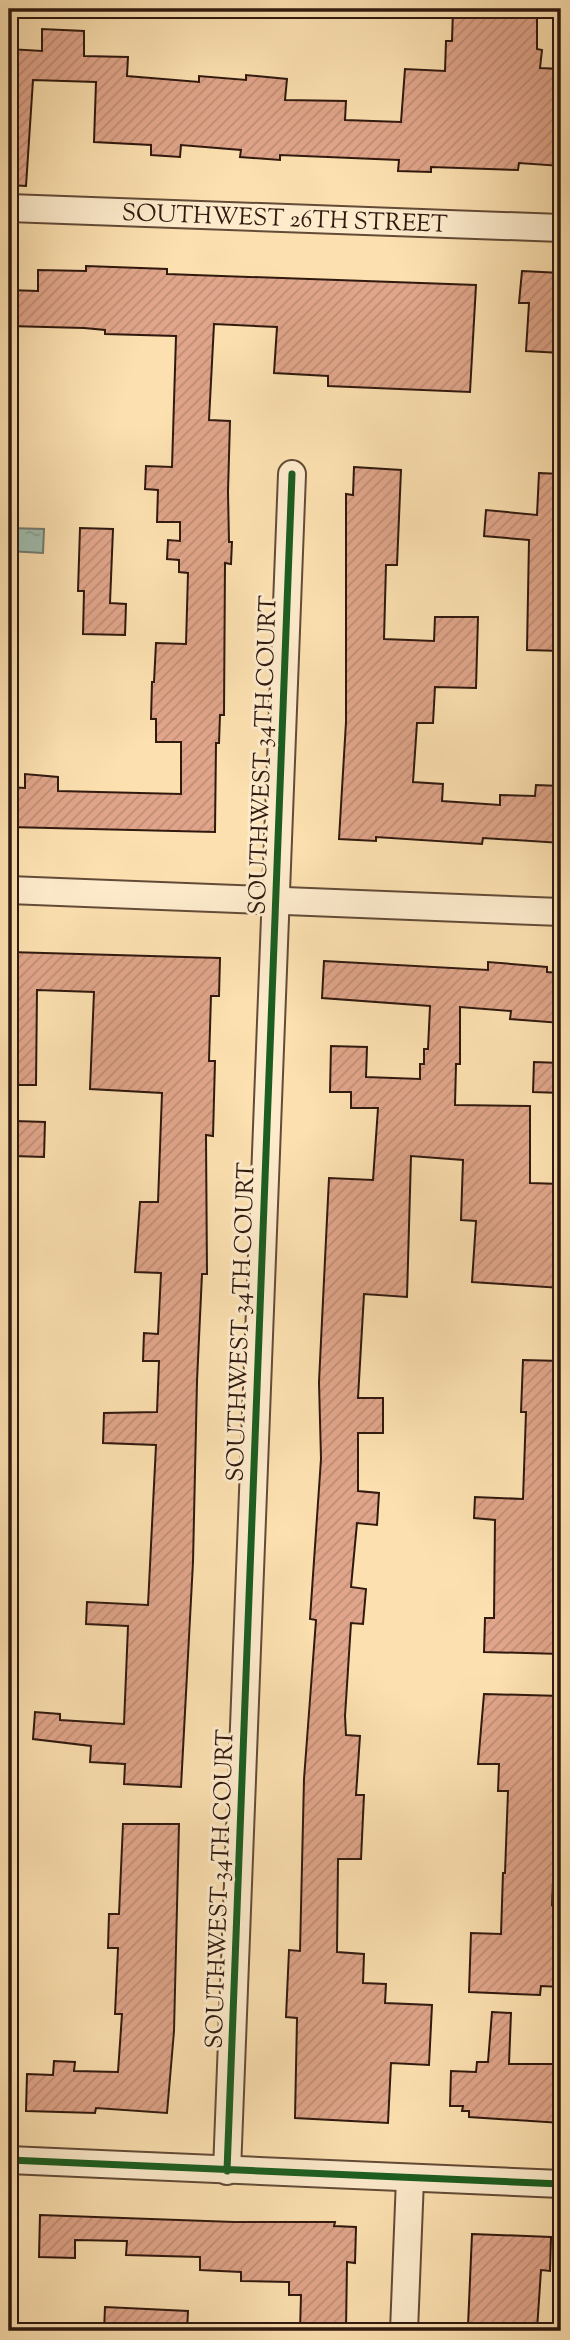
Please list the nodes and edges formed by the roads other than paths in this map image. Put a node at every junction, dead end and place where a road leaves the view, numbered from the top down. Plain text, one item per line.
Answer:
1 (9, 208) edge
2 (561, 228) edge
3 (292, 474) dead end
4 (9, 890) edge
5 (276, 900) junction
6 (561, 912) edge
7 (9, 2160) edge
8 (227, 2171) junction
9 (410, 2179) junction
10 (561, 2184) edge
11 (404, 2331) edge

1 - 2 street, SOUTHWEST 26TH STREET
3 - 5 street, SOUTHWEST 34TH COURT
4 - 5 street
5 - 6 street
5 - 8 street, SOUTHWEST 34TH COURT
7 - 8 street
8 - 9 street
9 - 10 street
9 - 11 street

